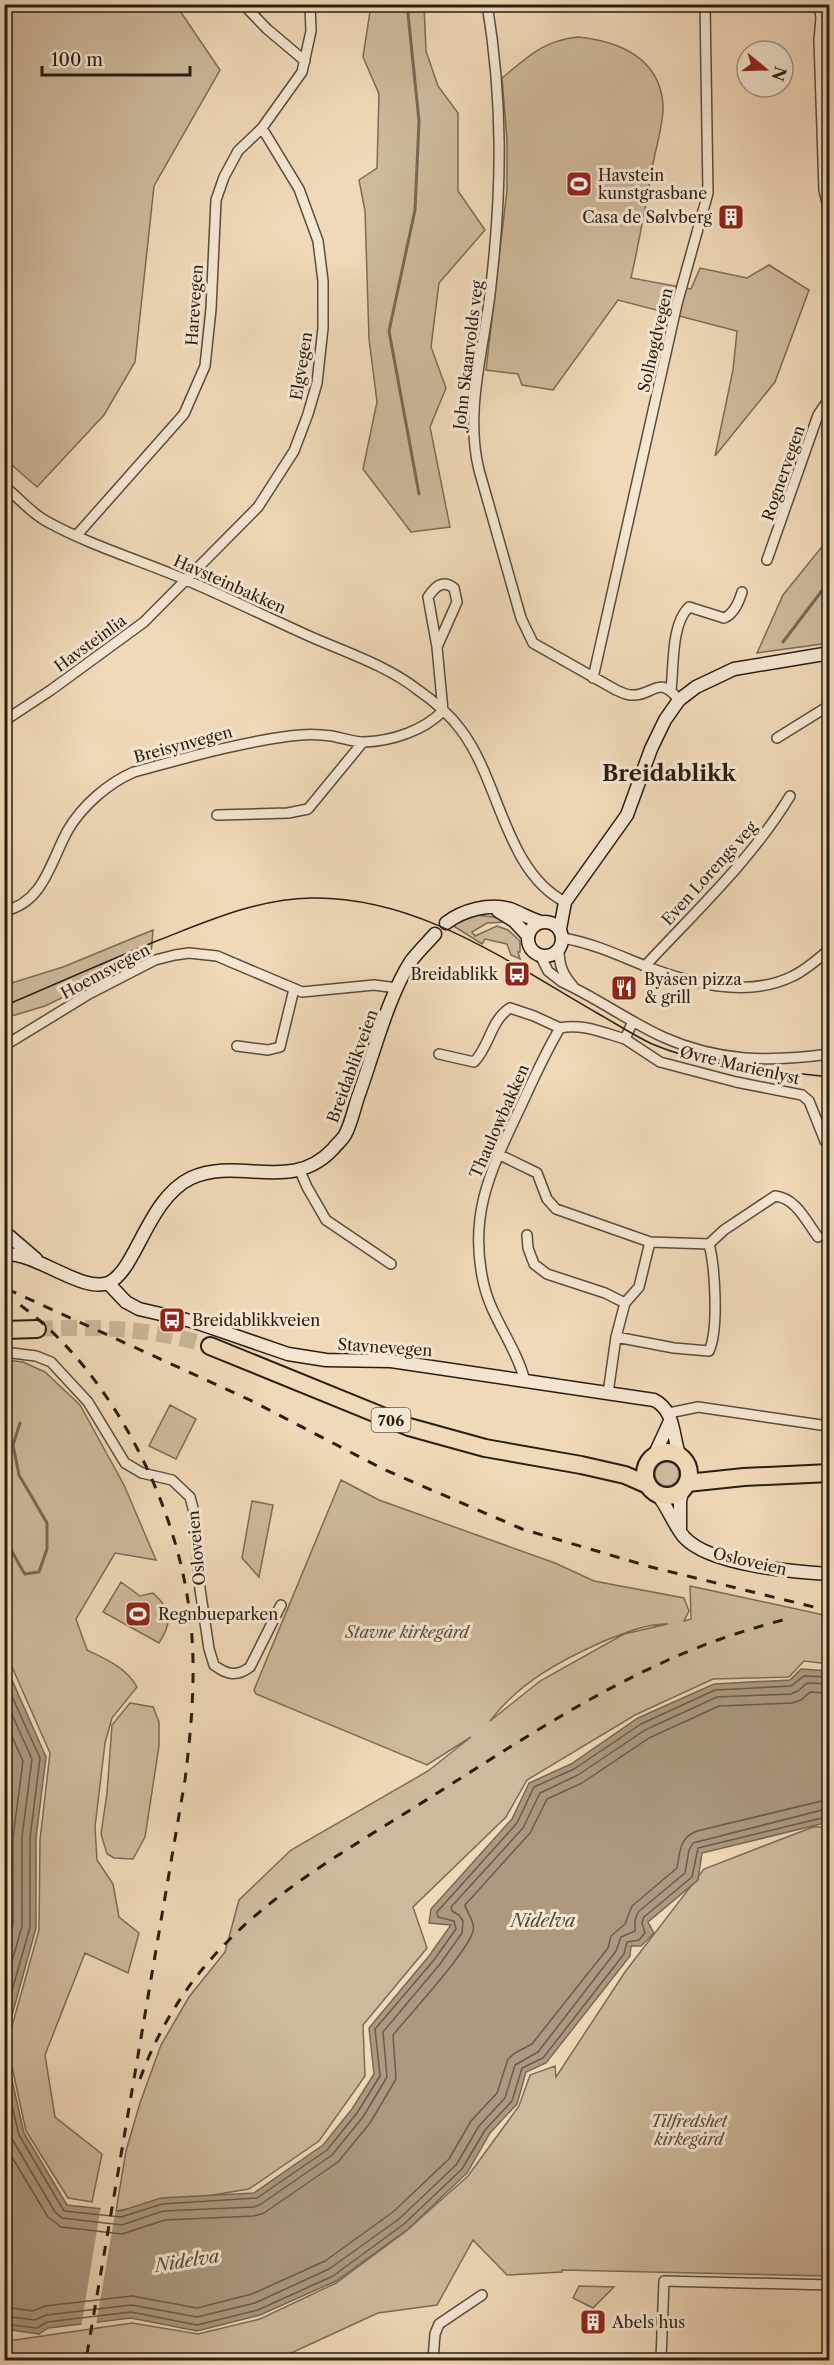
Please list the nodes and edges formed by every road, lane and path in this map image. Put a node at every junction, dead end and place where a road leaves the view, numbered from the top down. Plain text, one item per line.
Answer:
1 (243, 4) edge
2 (310, 4) edge
3 (487, 4) edge
4 (705, 4) edge
5 (819, 4) edge
6 (821, 18) junction
7 (830, 24) edge
8 (305, 61) junction
9 (262, 128) junction
10 (830, 216) edge
11 (830, 397) edge
12 (4, 486) edge
13 (76, 536) junction
14 (767, 560) dead end
15 (186, 580) junction
16 (742, 592) dead end
17 (437, 647) junction
18 (830, 653) edge
19 (593, 678) junction
20 (675, 695) junction
21 (830, 705) edge
22 (443, 711) junction
23 (4, 721) edge
24 (777, 738) dead end
25 (363, 742) junction
26 (790, 796) dead end
27 (217, 815) dead end
28 (565, 902) junction
29 (491, 908) junction
30 (4, 911) edge
31 (543, 922) junction
32 (446, 923) dead end
33 (435, 934) dead end
34 (528, 936) junction
35 (561, 939) junction
36 (830, 949) edge
37 (540, 955) junction
38 (645, 966) junction
39 (397, 988) junction
40 (575, 988) junction
41 (294, 989) junction
42 (633, 1021) junction
43 (560, 1028) junction
44 (625, 1039) junction
45 (4, 1046) edge
46 (237, 1046) dead end
47 (439, 1054) dead end
48 (830, 1054) edge
49 (825, 1141) dead end
50 (498, 1154) junction
51 (300, 1171) junction
52 (6, 1232) edge
53 (527, 1234) dead end
54 (818, 1237) dead end
55 (650, 1242) junction
56 (709, 1244) junction
57 (4, 1252) edge
58 (42, 1263) junction
59 (390, 1264) dead end
60 (108, 1283) junction
61 (625, 1303) junction
62 (37, 1329) tunnel mouth
63 (4, 1330) edge
64 (616, 1337) junction
65 (210, 1346) tunnel mouth
66 (4, 1352) edge
67 (525, 1381) junction
68 (608, 1393) junction
69 (670, 1417) junction
70 (821, 1425) dead end
71 (652, 1458) junction
72 (683, 1459) junction
73 (582, 1465) junction
74 (830, 1473) edge
75 (744, 1477) junction
76 (685, 1486) junction
77 (652, 1490) junction
78 (680, 1530) junction
79 (830, 1574) edge
80 (281, 1605) dead end
81 (830, 2285) edge
82 (482, 2295) dead end
83 (433, 2361) edge
84 (661, 2361) edge

1 - 8 street
2 - 8 street, Harevegen
3 - 19 street, John Skaarvolds veg
4 - 19 street, Solhøgdvegen
5 - 6 street
6 - 7 street
6 - 10 street
8 - 9 street, Harevegen
9 - 13 street, Harevegen
9 - 15 street, Elgvegen
11 - 14 street, Rognervegen
12 - 13 street, Havsteinbakken
13 - 15 street, Havsteinbakken
15 - 22 street, Havsteinbakken
15 - 23 street, Havsteinlia
16 - 20 street
17 - 17 street
17 - 22 street
18 - 20 street
19 - 20 street, John Skaarvolds veg
20 - 28 street
21 - 24 street
22 - 25 street, Breisynvegen
22 - 28 street, Havsteinbakken
25 - 27 street
25 - 30 street, Breisynvegen
26 - 38 street, Even Lorengs veg
28 - 31 street
28 - 35 street
29 - 31 street
29 - 32 street
29 - 34 street
31 - 34 street
31 - 35 street
33 - 39 street, Breidablikveien
34 - 37 street
35 - 37 street
35 - 38 street
35 - 40 street
36 - 38 street
37 - 40 street
39 - 41 street, Hoemsvegen
39 - 51 street, Breidablikveien
40 - 42 street
41 - 45 street, Hoemsvegen
41 - 46 street
42 - 44 street
42 - 48 street
43 - 44 street
43 - 47 street
43 - 50 street, Thaulowbakken
44 - 49 street, Øvre Marienlyst
50 - 55 street
50 - 67 street, Thaulowbakken
51 - 59 street
51 - 60 street, Breidablikveien
52 - 57 street
52 - 58 street
53 - 61 street
54 - 56 street
55 - 56 street
55 - 61 street
56 - 64 street
57 - 58 street
58 - 60 street
60 - 67 street, Stavnevegen
61 - 64 street
62 - 63 highway
64 - 68 street
65 - 73 highway, 706
66 - 80 street, Osloveien
67 - 68 street, Stavnevegen
68 - 69 street, Stavnevegen
69 - 70 street
69 - 71 street
69 - 72 street
71 - 72 highway, 706
71 - 73 highway, 706
71 - 77 highway
72 - 75 highway, 706
72 - 76 highway
73 - 77 highway, 706
74 - 75 highway, 706
75 - 76 highway, 706
76 - 77 highway, 706
76 - 78 street
77 - 78 street, Osloveien
78 - 79 street, Osloveien
81 - 84 street
82 - 83 street

